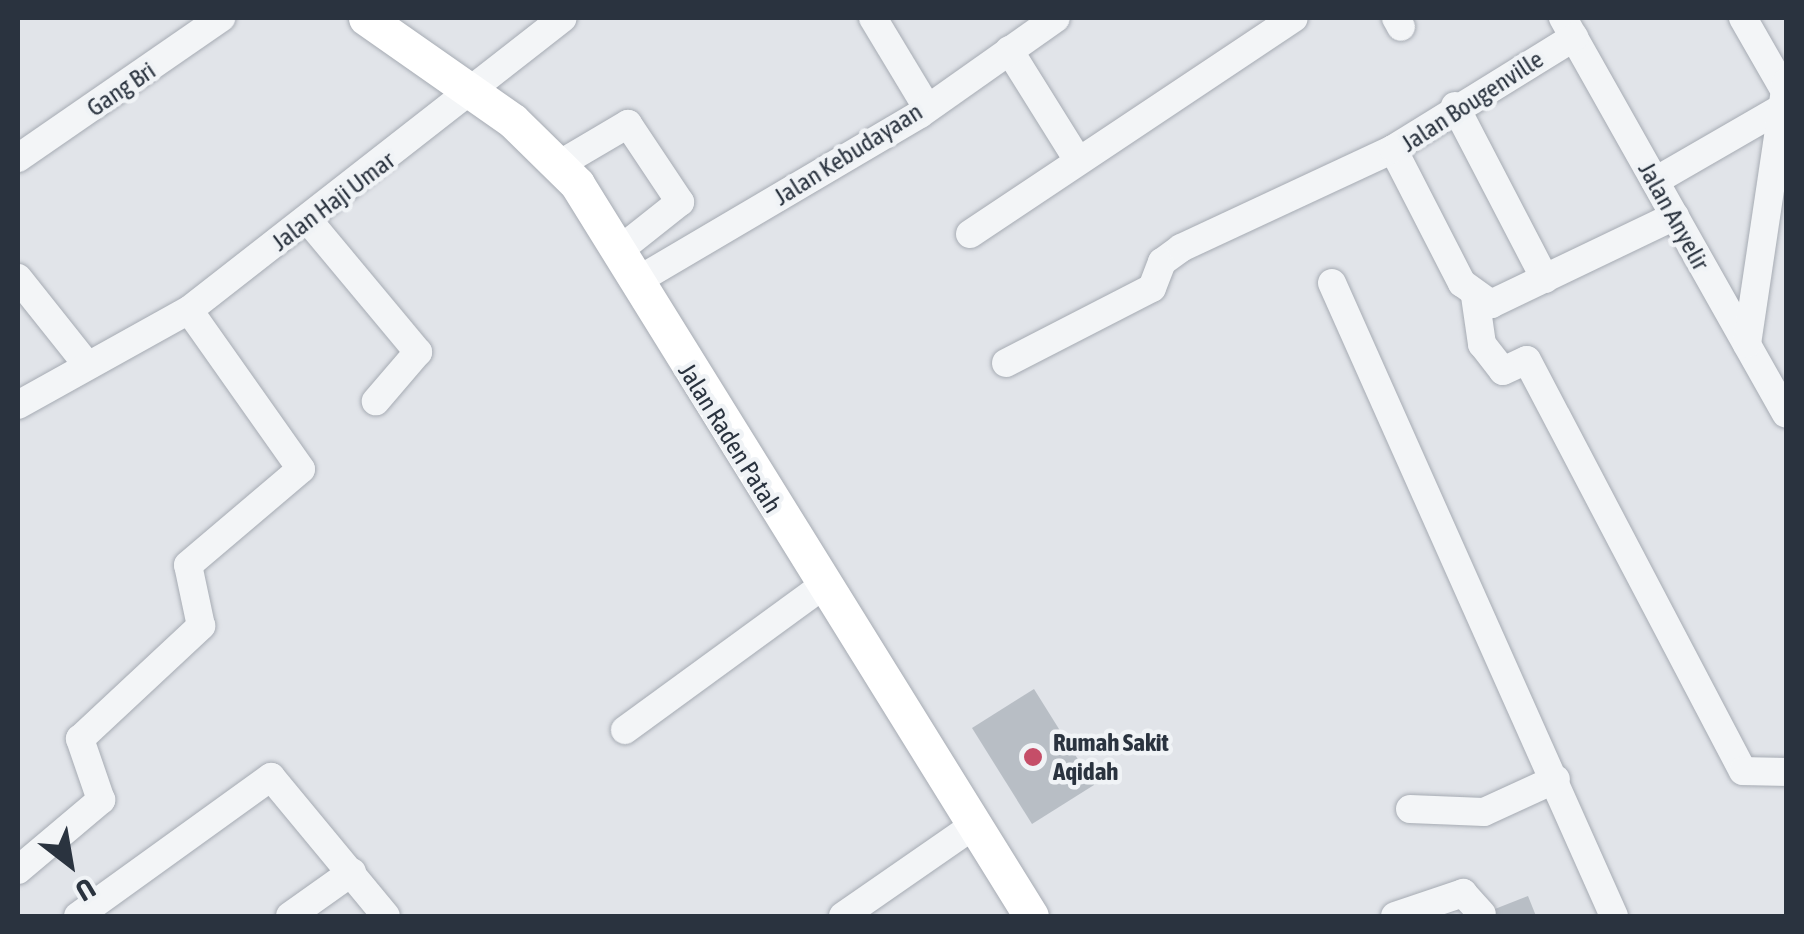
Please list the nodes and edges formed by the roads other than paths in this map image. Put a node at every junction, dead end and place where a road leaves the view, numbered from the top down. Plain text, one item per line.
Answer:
1 (366, 18) edge
2 (562, 18) edge
3 (874, 18) edge
4 (1056, 18) edge
5 (1294, 18) edge
6 (1743, 18) edge
7 (210, 21) edge
8 (1568, 27) edge
9 (1009, 50) junction
10 (476, 92) junction
11 (1786, 94) edge
12 (926, 106) junction
13 (1455, 106) junction
14 (1393, 149) junction
15 (18, 158) edge
16 (1077, 159) junction
17 (560, 164) junction
18 (1655, 181) junction
19 (1675, 216) junction
20 (308, 220) junction
21 (970, 234) dead end
22 (626, 267) junction
23 (18, 278) edge
24 (1546, 279) junction
25 (1332, 282) dead end
26 (1475, 296) junction
27 (189, 310) junction
28 (1752, 353) junction
29 (1006, 363) dead end
30 (1786, 365) edge
31 (88, 366) junction
32 (376, 401) dead end
33 (18, 405) edge
34 (1786, 413) edge
35 (824, 585) junction
36 (625, 730) dead end
37 (1786, 772) edge
38 (1556, 779) junction
39 (1410, 809) dead end
40 (973, 826) junction
41 (18, 870) edge
42 (352, 872) junction
43 (1482, 914) edge
44 (78, 916) edge
45 (290, 916) edge
46 (386, 916) edge
47 (843, 916) edge
48 (1031, 916) edge
49 (1396, 916) edge
50 (1614, 916) edge

1 - 10 main road, Jalan Raden Patah
2 - 10 street, Jalan Haji Umar
3 - 12 street
4 - 9 street, Jalan Kebudayaan
5 - 16 street
6 - 11 street
7 - 15 street, Gang Bri
8 - 13 street, Jalan Bougenville
8 - 18 street, Jalan Anyelir
9 - 12 street, Jalan Kebudayaan
9 - 16 street
10 - 17 main road, Jalan Raden Patah
10 - 20 street, Jalan Haji Umar
11 - 18 street
11 - 28 street
12 - 22 street, Jalan Kebudayaan
13 - 14 street, Jalan Bougenville
13 - 24 street
14 - 26 street, Jalan Bougenville
14 - 29 street
16 - 21 street
17 - 22 main road, Jalan Raden Patah
17 - 22 street
18 - 19 street, Jalan Anyelir
19 - 24 street
19 - 28 street, Jalan Anyelir
20 - 27 street, Jalan Haji Umar
20 - 32 street
22 - 35 main road, Jalan Raden Patah
23 - 31 street
24 - 26 street
25 - 38 street
26 - 37 street
27 - 31 street, Jalan Haji Umar
27 - 41 street
28 - 30 street
28 - 34 street, Jalan Anyelir
31 - 33 street, Jalan Haji Umar
35 - 36 street
35 - 40 main road, Jalan Raden Patah
38 - 39 street
38 - 50 street
40 - 47 street
40 - 48 main road, Jalan Raden Patah
42 - 44 street
42 - 45 street
42 - 46 street
43 - 49 street

